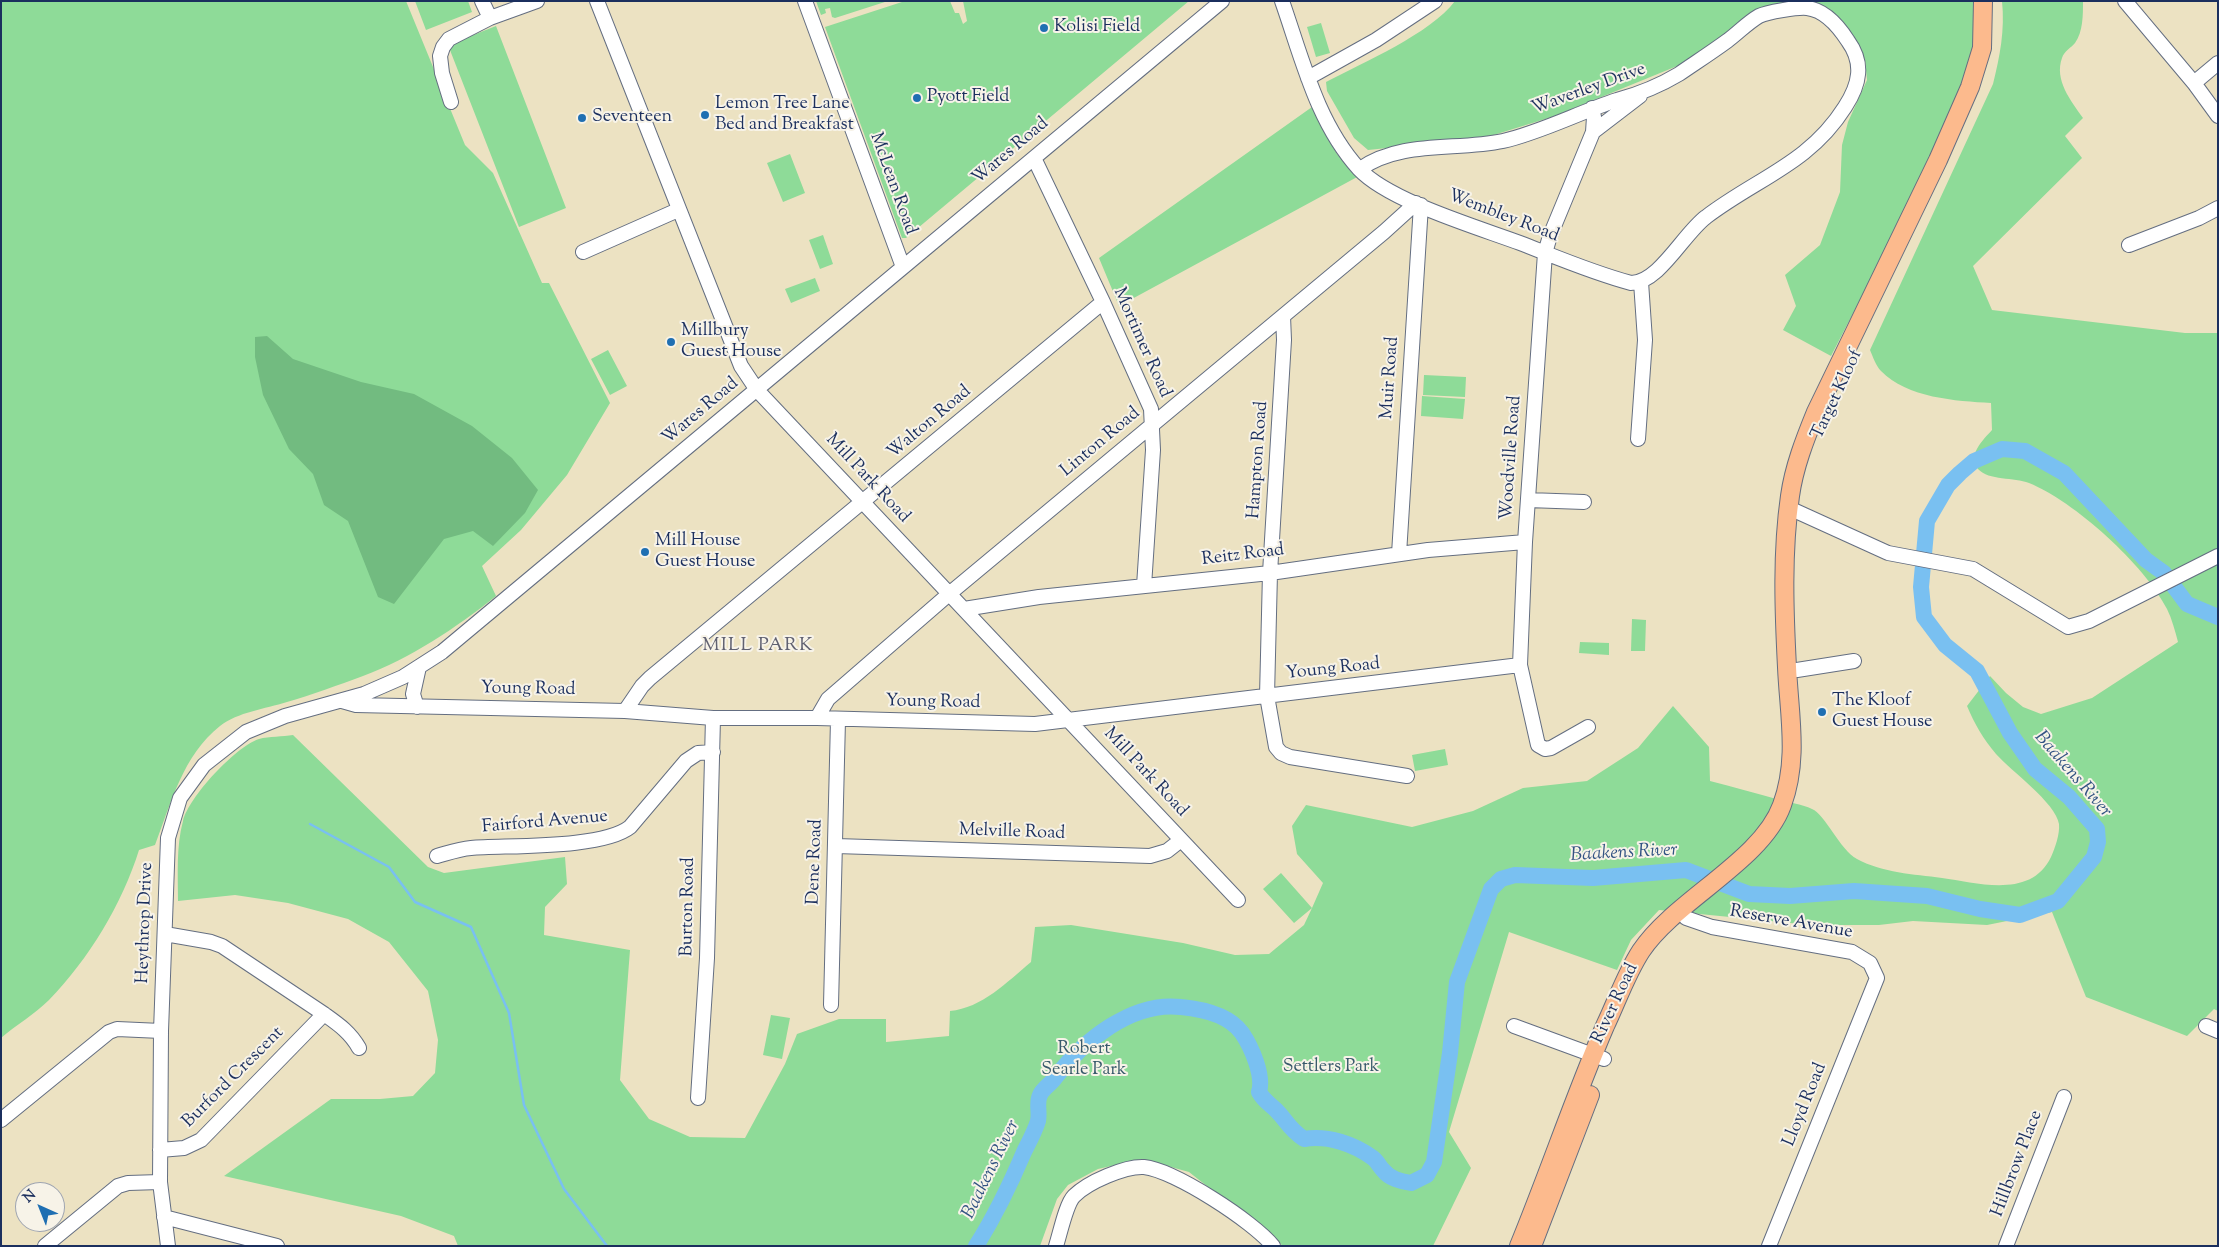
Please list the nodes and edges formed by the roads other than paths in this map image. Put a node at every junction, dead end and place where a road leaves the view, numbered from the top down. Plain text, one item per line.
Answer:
1 (482, 1) edge
2 (538, 1) edge
3 (597, 1) edge
4 (805, 1) edge
5 (1222, 1) edge
6 (1282, 1) edge
7 (1435, 1) edge
8 (1983, 1) edge
9 (1994, 1) edge
10 (2125, 1) edge
11 (490, 18) junction
12 (2218, 63) edge
13 (1308, 78) junction
14 (2194, 83) junction
15 (1646, 92) junction
16 (452, 102) dead end
17 (1592, 108) junction
18 (2218, 116) edge
19 (1593, 132) junction
20 (1034, 158) junction
21 (1360, 169) junction
22 (1418, 204) junction
23 (2218, 208) edge
24 (678, 210) junction
25 (2129, 245) dead end
26 (583, 252) dead end
27 (1545, 253) junction
28 (903, 267) junction
29 (1641, 282) junction
30 (1103, 302) junction
31 (1282, 316) junction
32 (1841, 375) junction
33 (757, 390) junction
34 (1153, 424) junction
35 (1638, 439) dead end
36 (1528, 500) junction
37 (864, 502) junction
38 (1584, 502) dead end
39 (1794, 510) junction
40 (1525, 542) junction
41 (1399, 554) junction
42 (2218, 556) edge
43 (1270, 573) junction
44 (1144, 586) junction
45 (949, 594) junction
46 (964, 609) junction
47 (1854, 661) dead end
48 (1520, 665) junction
49 (419, 667) junction
50 (1797, 670) junction
51 (1268, 696) junction
52 (342, 701) junction
53 (417, 707) junction
54 (625, 711) junction
55 (713, 718) junction
56 (817, 718) junction
57 (1069, 719) junction
58 (838, 720) junction
59 (1588, 727) dead end
60 (713, 752) junction
61 (1407, 776) dead end
62 (1785, 810) junction
63 (1181, 840) junction
64 (836, 846) junction
65 (437, 856) dead end
66 (1238, 900) dead end
67 (1686, 914) junction
68 (165, 934) junction
69 (1877, 978) joint
70 (830, 1006) dead end
71 (324, 1014) junction
72 (1514, 1026) dead end
73 (161, 1031) junction
74 (358, 1048) dead end
75 (1598, 1057) junction
76 (2064, 1097) dead end
77 (698, 1098) dead end
78 (1, 1120) edge
79 (160, 1150) junction
80 (160, 1182) junction
81 (1550, 1187) junction
82 (164, 1217) junction
83 (45, 1246) edge
84 (168, 1246) edge
85 (277, 1246) edge
86 (1056, 1246) edge
87 (1273, 1246) edge
88 (1519, 1246) edge
89 (1532, 1246) edge
90 (1769, 1246) edge
91 (2006, 1246) edge

1 - 11 street
2 - 11 street
3 - 24 street, Mill Park Road
4 - 28 street, McLean Road
5 - 20 street, Wares Road
6 - 13 street, Wembley Road
7 - 13 street
8 - 32 main road, Target Kloof
9 - 32 main road, Target Kloof
10 - 14 street
11 - 16 street
12 - 14 street
13 - 21 street, Wembley Road
14 - 18 street
15 - 17 street, Waverley Drive
15 - 19 street
15 - 29 street, Waverley Drive
17 - 19 street
17 - 21 street, Waverley Drive
19 - 27 street, Woodville Road
20 - 28 street, Wares Road
20 - 30 street, Mortimer Road
21 - 22 street, Wembley Road
22 - 27 street, Wembley Road
22 - 31 street, Linton Road
22 - 41 street, Muir Road
23 - 25 street
24 - 26 street
24 - 33 street, Mill Park Road
27 - 29 street, Wembley Road
27 - 36 street, Woodville Road
28 - 33 street, Wares Road
29 - 35 street
30 - 34 street, Mortimer Road
30 - 37 street, Walton Road
31 - 34 street, Linton Road
31 - 43 street, Hampton Road
32 - 39 main road, Target Kloof
33 - 37 street, Mill Park Road
33 - 49 street, Wares Road
34 - 44 street, Mortimer Road
34 - 45 street, Linton Road
36 - 38 street
36 - 40 street, Woodville Road
37 - 45 street, Mill Park Road
37 - 54 street, Walton Road
39 - 42 street
39 - 50 main road, Target Kloof
39 - 62 main road, Target Kloof
40 - 41 street, Reitz Road
40 - 48 street, Woodville Road
41 - 43 street, Reitz Road
43 - 44 street, Reitz Road
43 - 51 street, Hampton Road
44 - 46 street, Reitz Road
45 - 46 street, Mill Park Road
45 - 56 street, Linton Road
46 - 57 street, Mill Park Road
47 - 50 street
48 - 51 street, Young Road
48 - 59 street, Woodville Road
49 - 52 street, Wares Road
49 - 53 street
50 - 62 main road, Target Kloof
51 - 57 street, Young Road
51 - 61 street, Hampton Road
52 - 53 street, Young Road
52 - 68 street, Heythrop Drive
53 - 54 street, Young Road
54 - 55 street, Young Road
55 - 56 street, Young Road
55 - 60 street, Burton Road
56 - 58 street, Young Road
57 - 58 street, Young Road
57 - 63 street, Mill Park Road
58 - 64 street, Dene Road
60 - 65 street, Fairford Avenue
60 - 77 street, Burton Road
62 - 67 main road, River Road
63 - 64 street, Melville Road
63 - 66 street, Mill Park Road
64 - 70 street, Dene Road
67 - 69 street, Reserve Avenue
67 - 75 main road, River Road
68 - 71 street
68 - 73 street, Heythrop Drive
69 - 90 street, Lloyd Road
71 - 74 street
71 - 79 street, Burford Crescent
72 - 75 street
73 - 78 street
73 - 79 street, Heythrop Drive
75 - 81 main road, River Road
76 - 91 street, Hillbrow Place
79 - 80 street, Heythrop Drive
80 - 82 street, Heythrop Drive
80 - 83 street
81 - 88 main road, River Road
81 - 89 main road, River Road
82 - 84 street, Heythrop Drive
82 - 85 street
86 - 87 street

